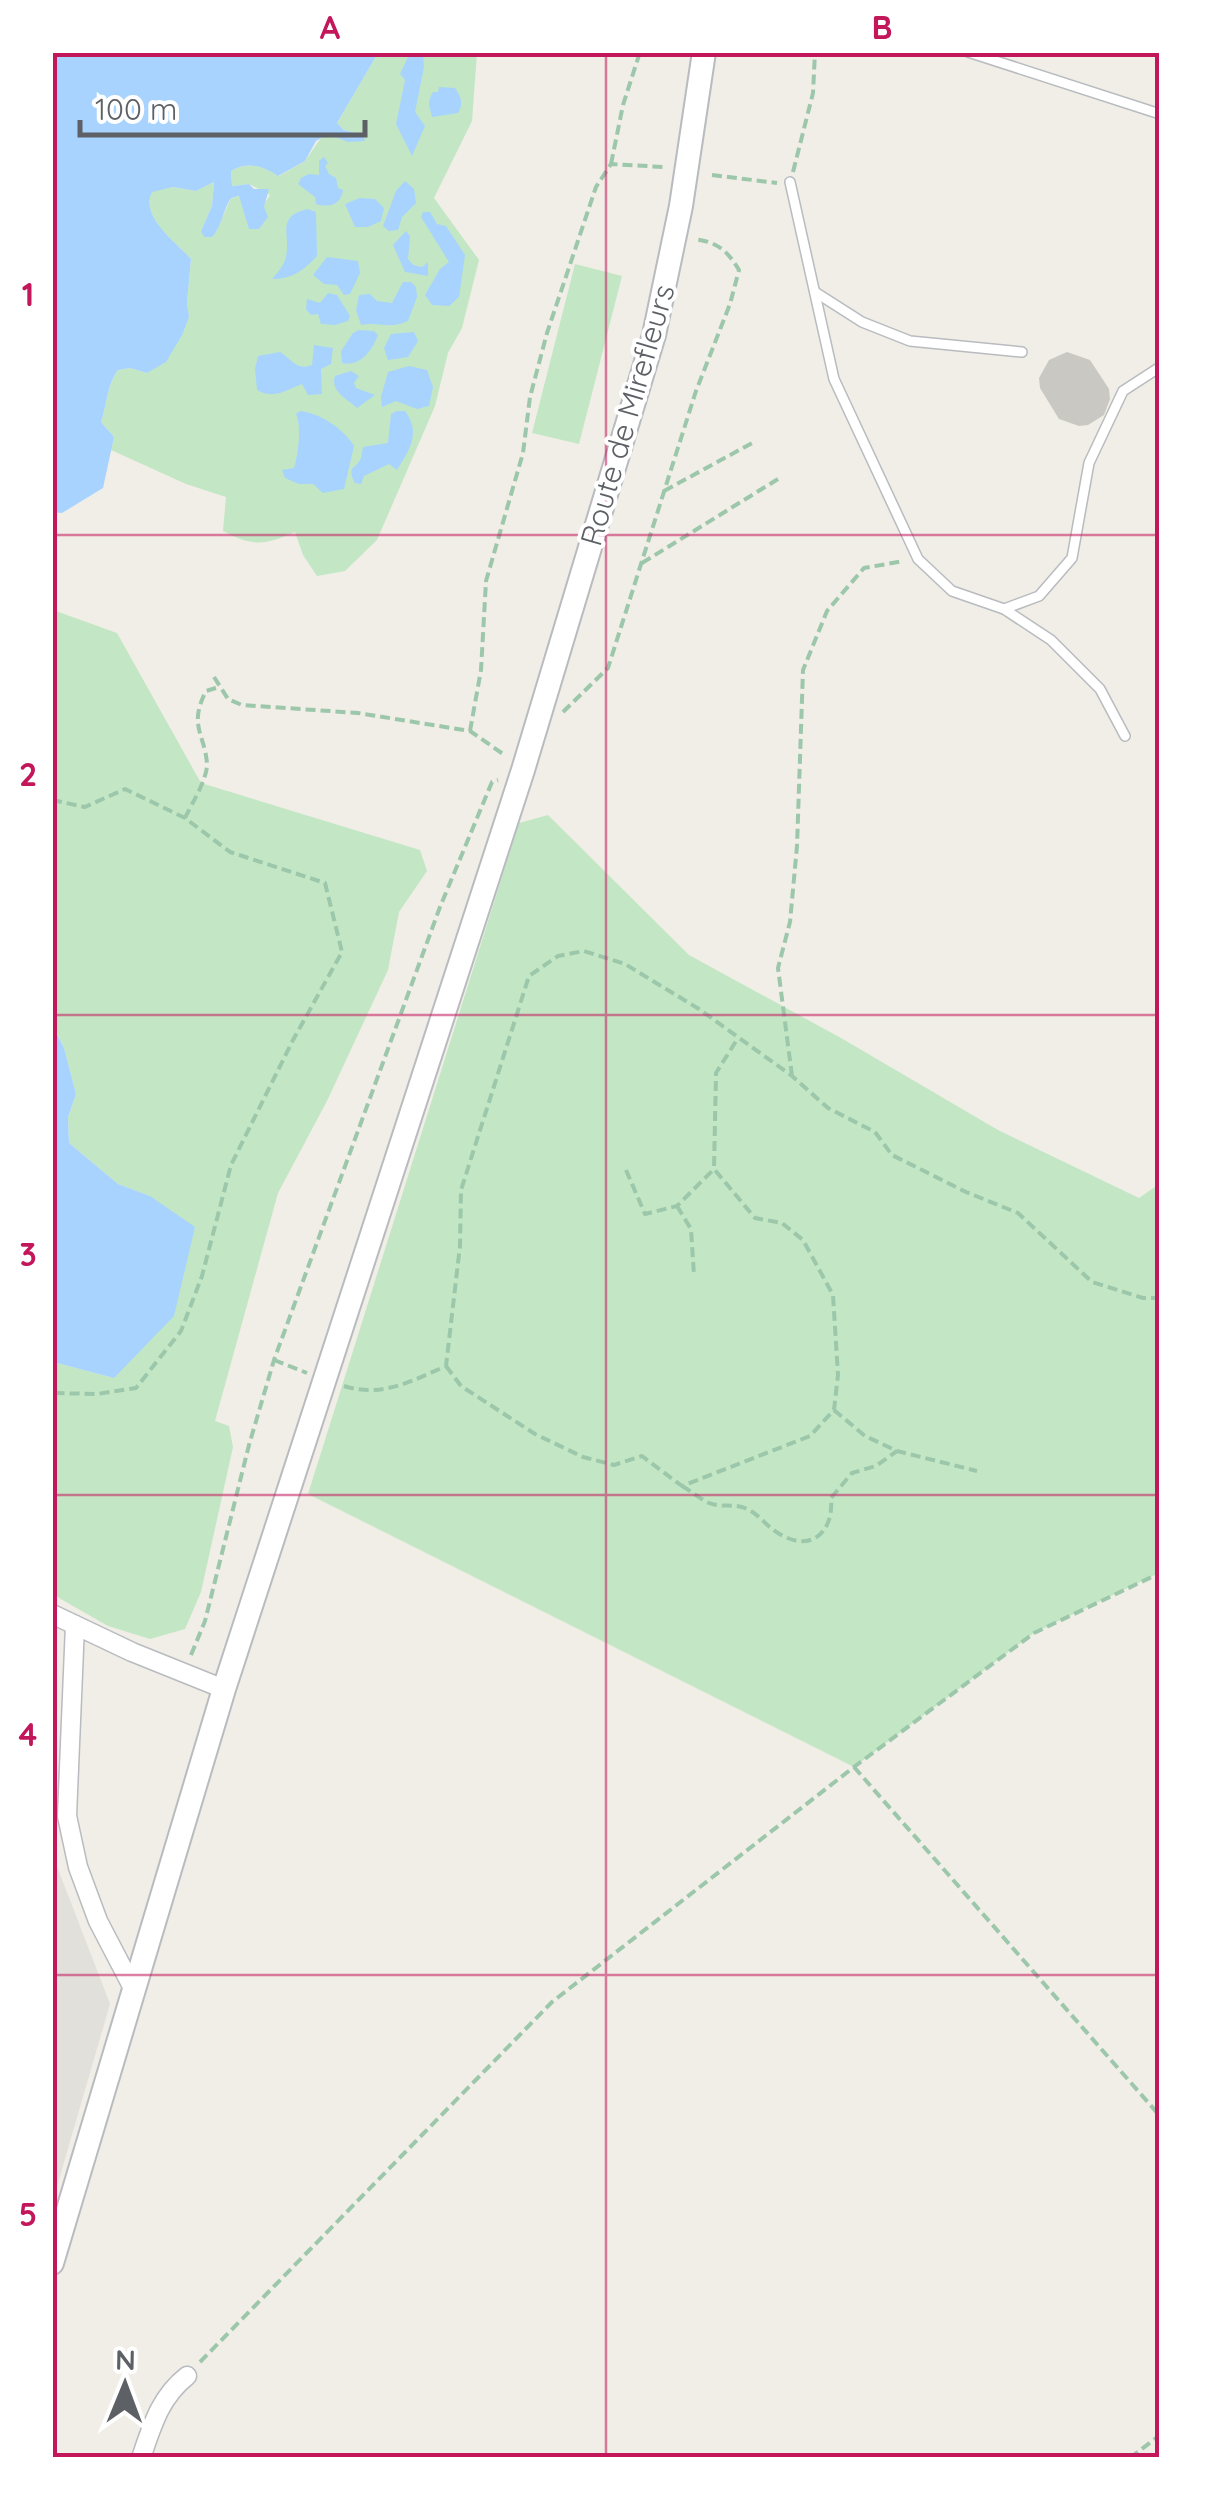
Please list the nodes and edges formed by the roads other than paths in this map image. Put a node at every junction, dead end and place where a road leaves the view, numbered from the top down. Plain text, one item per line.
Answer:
1 (704, 52) edge
2 (968, 52) edge
3 (1160, 114) edge
4 (790, 182) road end
5 (816, 292) junction
6 (1022, 352) dead end
7 (1160, 367) edge
8 (1004, 608) junction
9 (1125, 736) dead end
10 (52, 1614) edge
11 (75, 1624) junction
12 (224, 1690) junction
13 (60, 1817) edge
14 (134, 1990) junction
15 (52, 2263) edge
16 (187, 2376) road end
17 (142, 2458) edge

1 - 12 street, Route de Mirefleurs
2 - 3 lane
4 - 5 lane
5 - 6 lane
5 - 8 lane
7 - 8 lane
8 - 9 lane
10 - 11 street
11 - 12 street
11 - 13 street
12 - 14 street, Route de Mirefleurs
13 - 14 street
14 - 15 street, Route de Mirefleurs
16 - 17 street

